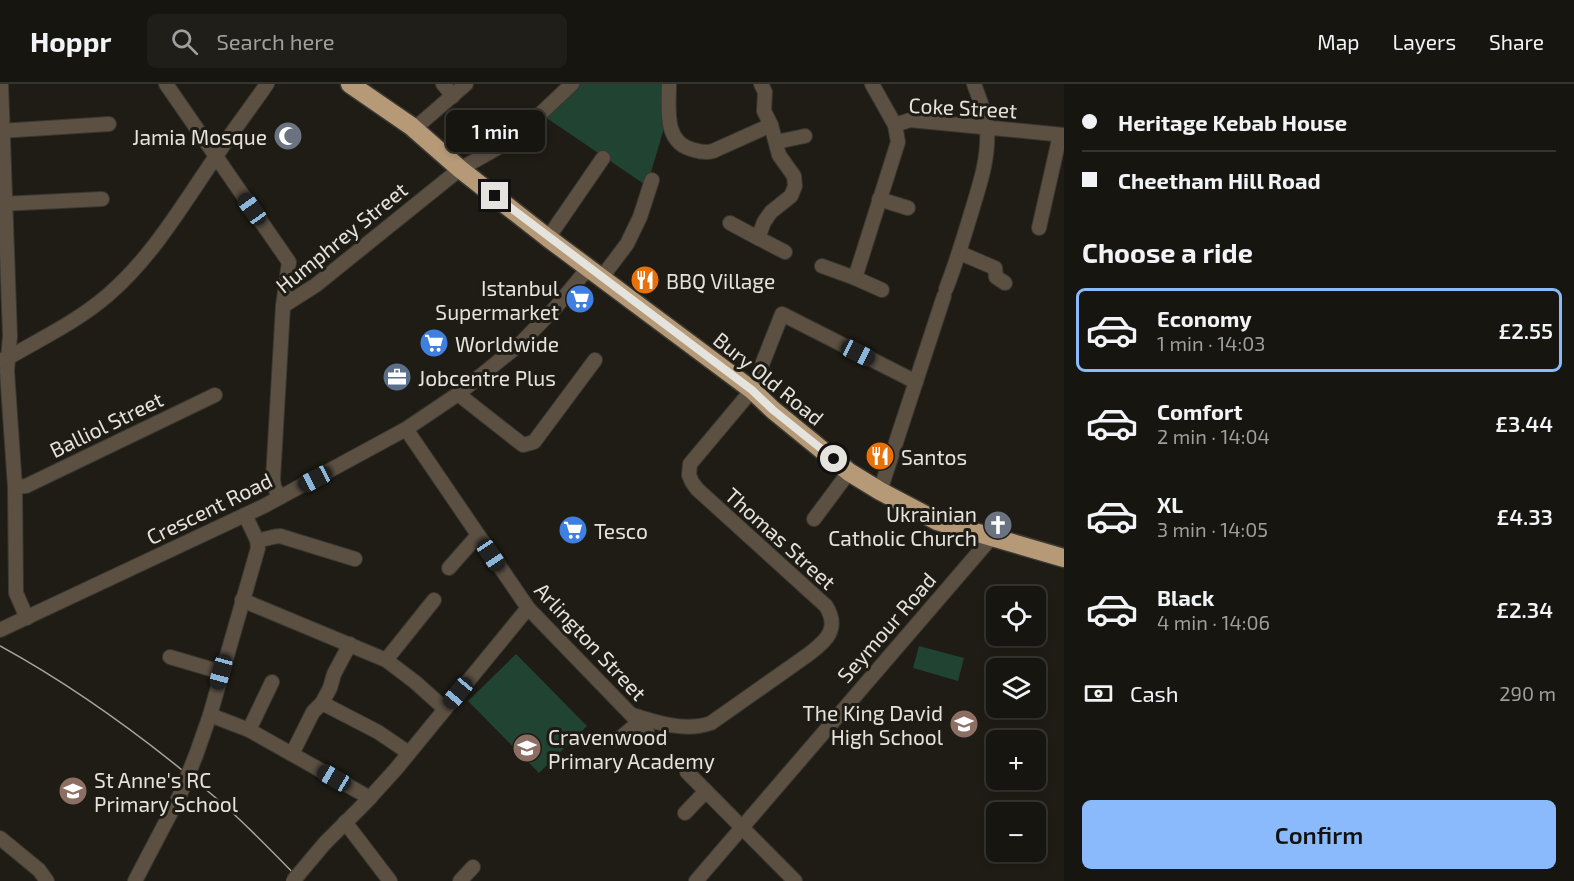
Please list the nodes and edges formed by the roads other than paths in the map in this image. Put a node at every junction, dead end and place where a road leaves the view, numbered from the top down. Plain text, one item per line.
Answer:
1 (1, 84) edge
2 (166, 84) edge
3 (267, 84) edge
4 (350, 84) edge
5 (443, 84) edge
6 (466, 84) edge
7 (572, 84) edge
8 (669, 84) edge
9 (761, 84) edge
10 (872, 84) edge
11 (974, 84) edge
12 (453, 96) junction
13 (110, 124) dead end
14 (895, 124) junction
15 (771, 125) junction
16 (987, 127) junction
17 (414, 129) junction
18 (1, 131) edge
19 (1062, 135) edge
20 (805, 136) dead end
21 (776, 142) junction
22 (215, 157) junction
23 (603, 158) dead end
24 (460, 169) junction
25 (652, 180) dead end
26 (102, 199) dead end
27 (879, 199) junction
28 (2, 204) edge
29 (908, 208) dead end
30 (730, 224) dead end
31 (1038, 228) dead end
32 (548, 238) junction
33 (758, 238) junction
34 (785, 252) dead end
35 (960, 252) junction
36 (822, 266) dead end
37 (595, 272) junction
38 (4, 276) edge
39 (855, 278) junction
40 (1005, 283) dead end
41 (882, 290) dead end
42 (283, 306) junction
43 (4, 359) edge
44 (595, 360) dead end
45 (916, 382) junction
46 (752, 390) junction
47 (458, 394) junction
48 (215, 395) dead end
49 (406, 429) junction
50 (6, 457) edge
51 (849, 472) junction
52 (15, 487) junction
53 (880, 491) junction
54 (280, 497) junction
55 (245, 515) junction
56 (814, 519) dead end
57 (478, 535) junction
58 (991, 538) junction
59 (257, 540) junction
60 (1064, 558) edge
61 (355, 559) dead end
62 (449, 568) dead end
63 (242, 600) junction
64 (434, 600) dead end
65 (528, 608) junction
66 (27, 618) junction
67 (0, 630) edge
68 (350, 644) junction
69 (170, 657) dead end
70 (386, 660) junction
71 (221, 672) junction
72 (272, 682) dead end
73 (322, 703) junction
74 (445, 709) junction
75 (210, 715) junction
76 (640, 723) junction
77 (249, 730) junction
78 (618, 740) dead end
79 (409, 753) junction
80 (292, 754) junction
81 (687, 772) dead end
82 (706, 791) junction
83 (370, 798) junction
84 (685, 813) dead end
85 (345, 822) junction
86 (742, 827) junction
87 (0, 838) edge
88 (472, 867) dead end
89 (40, 877) edge
90 (135, 881) edge
91 (293, 881) edge
92 (390, 881) edge
93 (460, 881) edge
94 (696, 881) edge
95 (795, 881) edge

1 - 18 street
2 - 22 street
3 - 22 street
4 - 17 highway, Bury Old Road
5 - 12 street
6 - 12 street
7 - 24 street, Humphrey Street
8 - 15 street
9 - 15 street
10 - 14 street
11 - 16 street
12 - 17 street
13 - 18 street
14 - 16 street, Coke Street
14 - 27 street
15 - 21 street
16 - 19 street, Coke Street
16 - 35 street
17 - 24 highway, Bury Old Road
18 - 28 street
19 - 31 street
20 - 21 street
21 - 33 street
22 - 42 street
22 - 43 street
23 - 32 street
24 - 32 highway, Bury Old Road
24 - 42 street, Humphrey Street
25 - 37 street, Crescent Road
26 - 28 street
27 - 29 street
27 - 39 street
28 - 38 street
30 - 33 street
32 - 37 highway, Bury Old Road
33 - 34 street
35 - 40 street
35 - 45 street
36 - 39 street
37 - 46 highway, Bury Old Road
37 - 47 street, Crescent Road
38 - 43 street
39 - 41 street
42 - 54 street, Humphrey Street
43 - 50 street
44 - 47 street
45 - 46 street, Thomas Street
45 - 53 street
46 - 51 highway, Bury Old Road
46 - 76 street, Thomas Street
47 - 49 street, Crescent Road
48 - 52 street, Balliol Street
49 - 54 street, Crescent Road
49 - 57 street, Arlington Street
50 - 52 street
51 - 53 highway, Bury Old Road
51 - 56 street
52 - 66 street
53 - 58 highway, Bury Old Road
54 - 55 street, Crescent Road
55 - 59 street
55 - 66 street, Crescent Road
57 - 62 street
57 - 65 street, Arlington Street
58 - 60 highway, Bury Old Road
58 - 86 street, Seymour Road
59 - 61 street
59 - 63 street
63 - 68 street
63 - 71 street
64 - 70 street
65 - 74 street
65 - 76 street, Arlington Street
66 - 67 street, Crescent Road
68 - 70 street
68 - 73 street
69 - 71 street
70 - 74 street
71 - 75 street
72 - 77 street
73 - 79 street
73 - 80 street
74 - 79 street
75 - 77 street
75 - 90 street, bridge
76 - 78 street
77 - 80 street
79 - 83 street
80 - 83 street
81 - 82 street
82 - 84 street
82 - 86 street
83 - 85 street
85 - 91 street, bridge
85 - 92 street
86 - 94 street, Seymour Road
86 - 95 street
87 - 89 street
88 - 93 street

